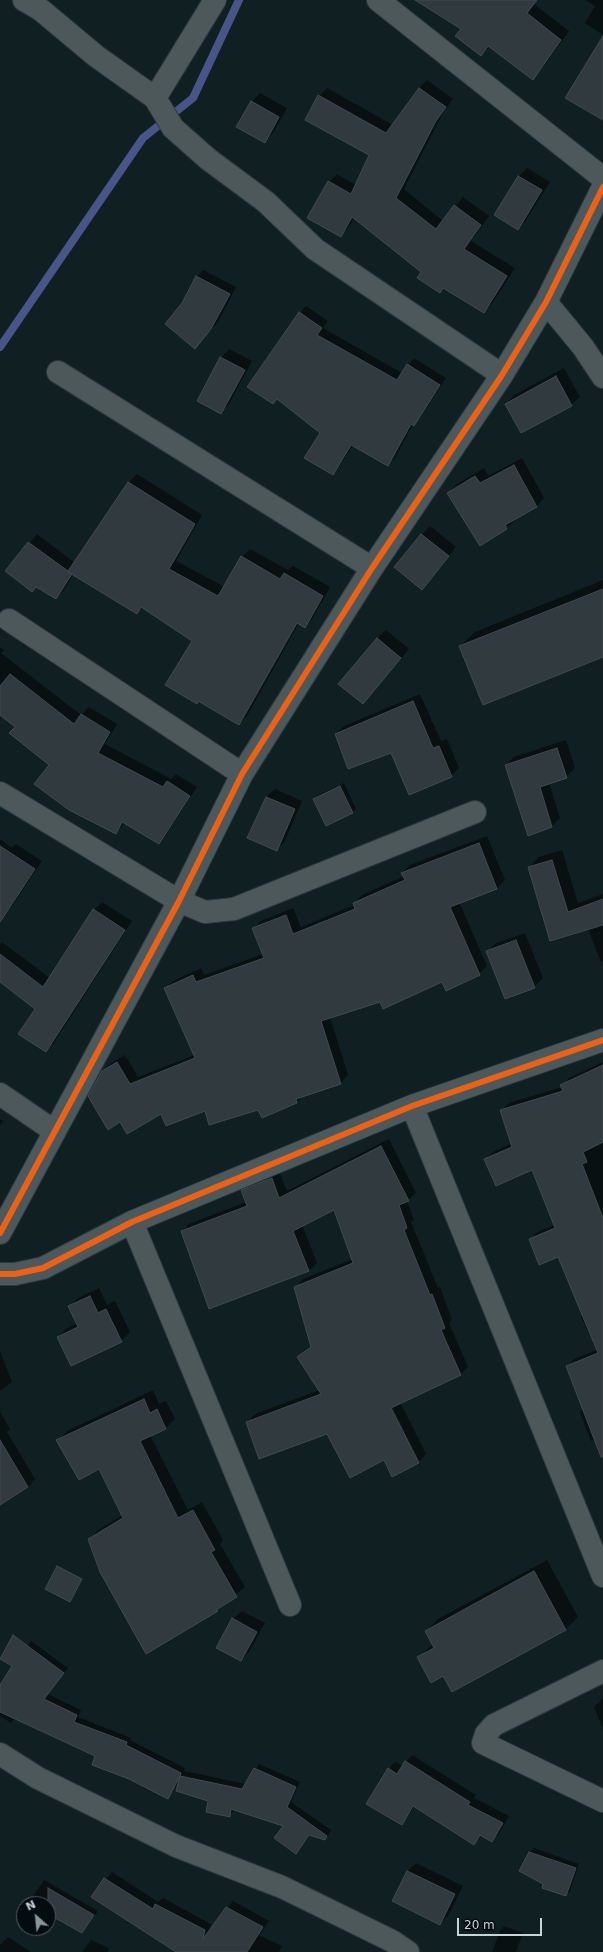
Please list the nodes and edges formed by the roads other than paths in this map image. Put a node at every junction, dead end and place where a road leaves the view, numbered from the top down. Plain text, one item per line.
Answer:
1 (24, 0) edge
2 (215, 0) edge
3 (378, 0) edge
4 (164, 113) junction
5 (603, 178) edge
6 (603, 186) edge
7 (546, 302) junction
8 (58, 372) dead end
9 (502, 375) junction
10 (603, 377) edge
11 (372, 568) junction
12 (9, 620) dead end
13 (242, 774) junction
14 (0, 793) edge
15 (475, 812) dead end
16 (179, 901) junction
17 (603, 1040) edge
18 (0, 1094) edge
19 (412, 1106) junction
20 (54, 1131) junction
21 (132, 1222) junction
22 (0, 1233) edge
23 (0, 1274) edge
24 (603, 1576) edge
25 (290, 1605) dead end
26 (603, 1671) edge
27 (0, 1754) edge
28 (603, 1801) edge
29 (395, 1948) edge

1 - 4 street
2 - 4 street
3 - 5 street
4 - 9 street
6 - 7 street
7 - 9 street
7 - 10 street
8 - 11 street
9 - 11 street
11 - 13 street
12 - 13 street
13 - 16 street
14 - 16 street
15 - 16 street
16 - 20 street
17 - 19 street
18 - 20 street
19 - 21 street
19 - 24 street
20 - 22 street
21 - 23 street
21 - 25 street
26 - 28 street
27 - 29 street

